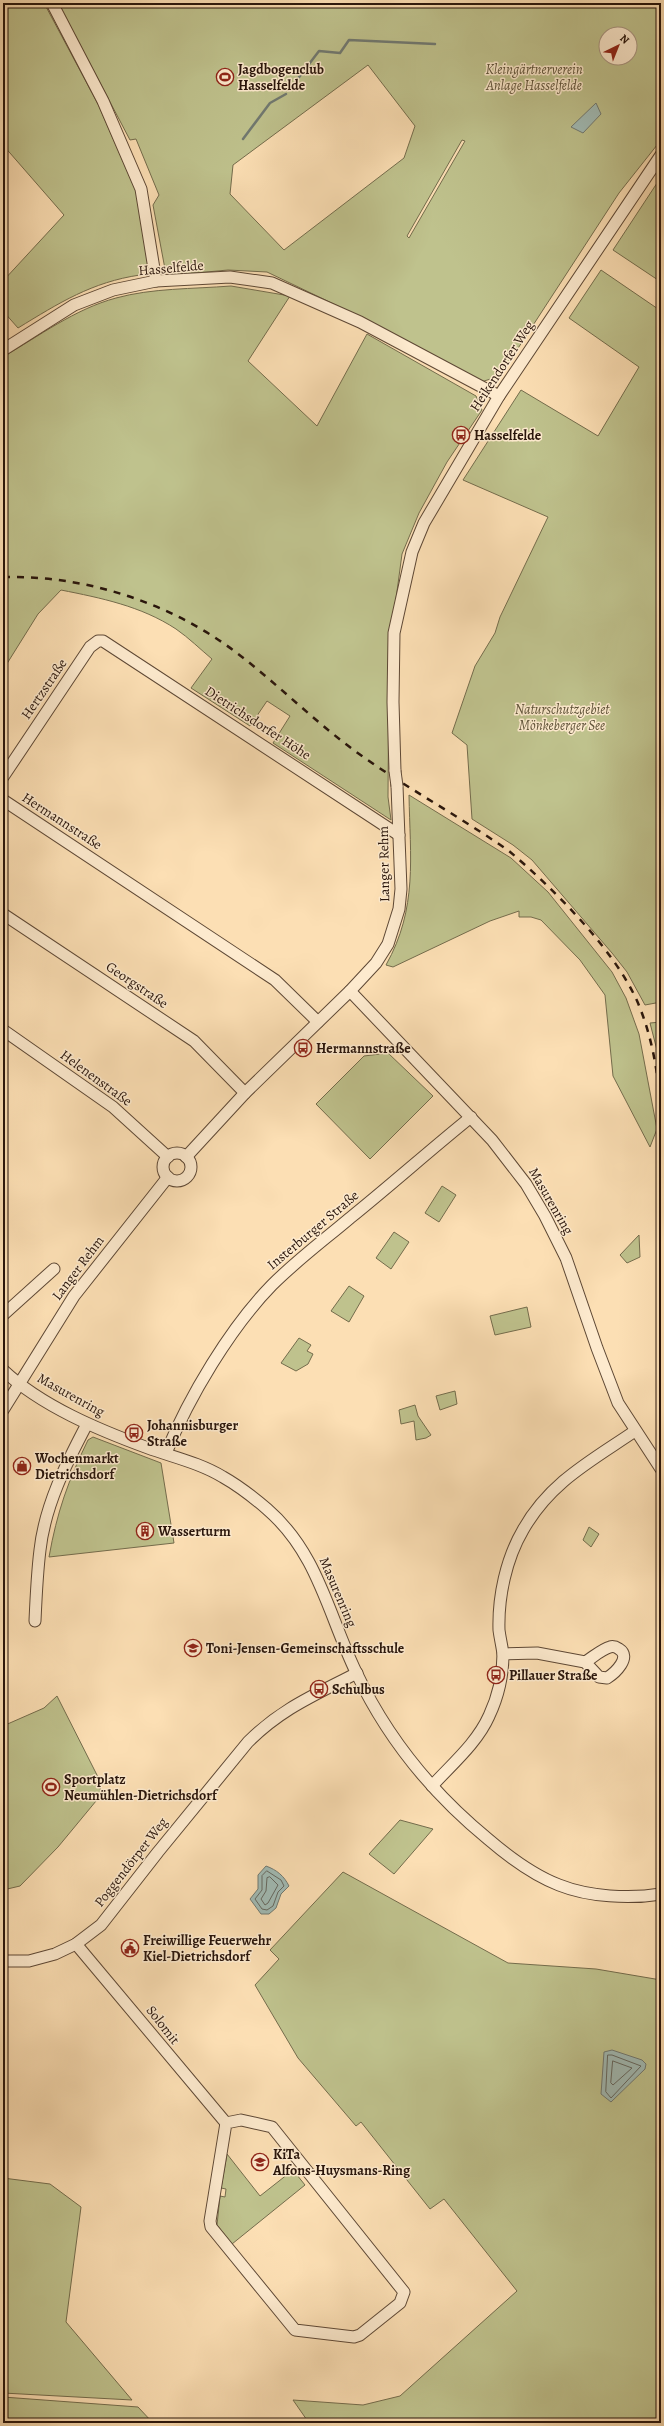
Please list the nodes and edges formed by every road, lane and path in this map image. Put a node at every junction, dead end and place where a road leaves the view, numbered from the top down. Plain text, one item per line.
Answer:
1 (52, 3) edge
2 (661, 155) edge
3 (156, 281) junction
4 (3, 350) edge
5 (499, 396) junction
6 (394, 633) joint
7 (98, 640) joint
8 (3, 777) edge
9 (3, 800) edge
10 (399, 835) junction
11 (3, 914) edge
12 (350, 991) junction
13 (318, 1022) junction
14 (3, 1030) edge
15 (245, 1093) junction
16 (471, 1117) junction
17 (168, 1156) junction
18 (186, 1157) junction
19 (168, 1177) junction
20 (54, 1269) dead end
21 (3, 1315) edge
22 (3, 1370) edge
23 (19, 1383) junction
24 (3, 1410) edge
25 (87, 1424) junction
26 (635, 1431) junction
27 (166, 1453) junction
28 (661, 1468) edge
29 (35, 1621) dead end
30 (503, 1654) junction
31 (585, 1662) dead end
32 (357, 1674) junction
33 (432, 1786) junction
34 (661, 1894) edge
35 (76, 1944) junction
36 (3, 1961) edge
37 (226, 2123) junction

1 - 3 street
2 - 5 street, Heikendorfer Weg
3 - 4 street, Hasselfelde
3 - 5 street, Hasselfelde
5 - 6 street, Heikendorfer Weg
6 - 10 street, Langer Rehm, bridge
7 - 8 street, Hertzstraße
7 - 10 street, Dietrichsdorfer Höhe
9 - 13 street, Hermannstraße
10 - 12 street, Langer Rehm
11 - 15 street, Georgstraße
12 - 13 street, Langer Rehm
12 - 16 street, Masurenring
13 - 15 street, Langer Rehm
14 - 17 street, Helenenstraße
15 - 18 street, Langer Rehm
16 - 26 street, Masurenring
16 - 27 street, Insterburger Straße
17 - 18 street
17 - 19 street
18 - 19 street
19 - 23 street, Langer Rehm
20 - 21 street, Langer Rehm
22 - 23 street, Masurenring
23 - 24 street, Langer Rehm
23 - 25 street, Masurenring
25 - 27 street, Masurenring
25 - 29 street
26 - 28 street, Masurenring
26 - 30 street
27 - 32 street, Masurenring
30 - 31 street
30 - 33 street
32 - 33 street, Masurenring
32 - 35 street, Poggendörper Weg
33 - 34 street, Masurenring
35 - 36 street, Poggendörper Weg
35 - 37 street, Solomit
37 - 37 street

